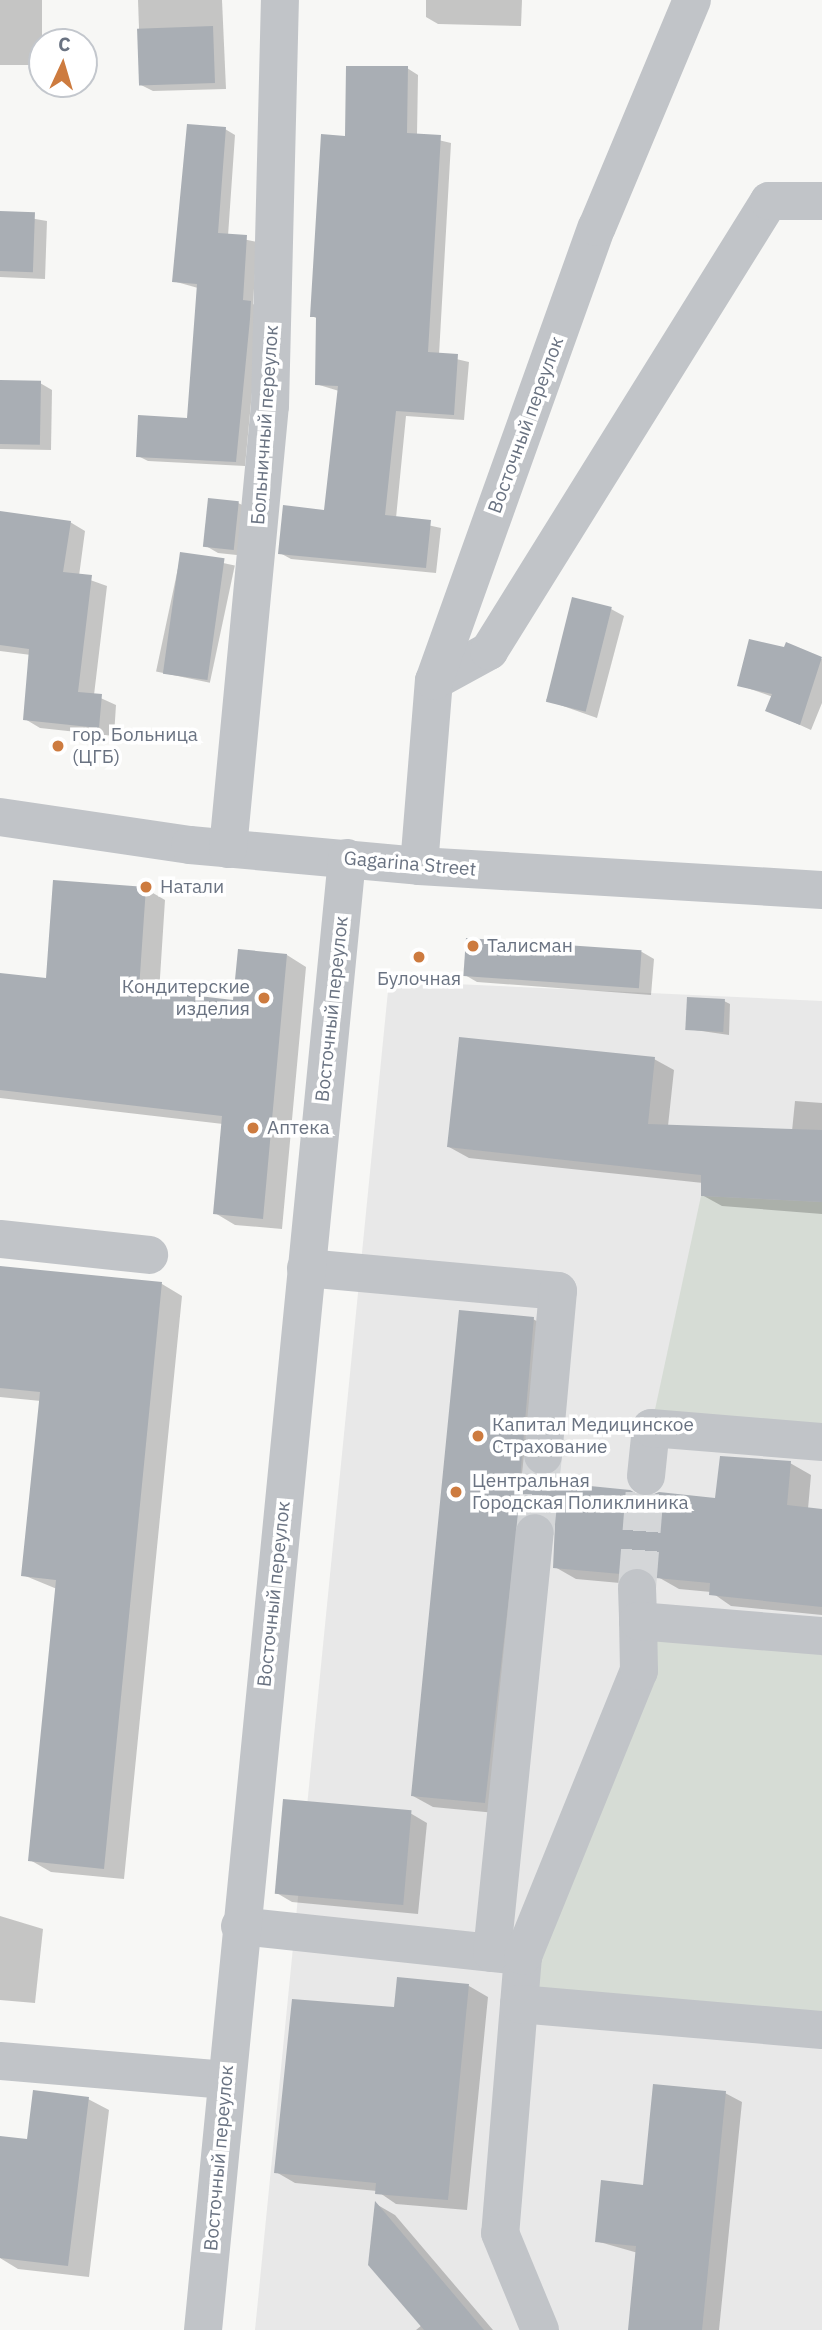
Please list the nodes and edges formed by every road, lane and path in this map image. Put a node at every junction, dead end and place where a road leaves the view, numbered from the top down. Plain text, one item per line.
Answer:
1 (280, 0) edge
2 (692, 0) edge
3 (822, 201) edge
4 (434, 681) junction
5 (0, 817) edge
6 (228, 849) junction
7 (347, 858) junction
8 (419, 866) junction
9 (822, 890) edge
10 (0, 1239) edge
11 (149, 1255) dead end
12 (306, 1268) junction
13 (822, 1442) edge
14 (543, 1455) tunnel mouth
15 (646, 1476) tunnel mouth
16 (535, 1534) tunnel mouth
17 (822, 1636) edge
18 (240, 1926) junction
19 (508, 1954) junction
20 (519, 2004) junction
21 (822, 2030) edge
22 (0, 2061) edge
23 (226, 2080) junction
24 (203, 2330) edge
25 (540, 2330) edge

1 - 6 street, Больничный переулок
2 - 4 street, Восточный переулок
3 - 4 street
4 - 8 street, Восточный переулок
5 - 6 street, Gagarina Street
6 - 7 street, Gagarina Street
7 - 8 street, Gagarina Street
7 - 12 street, Восточный переулок
8 - 9 street, Gagarina Street
10 - 11 street
12 - 14 street
12 - 18 street, Восточный переулок
13 - 15 street
16 - 19 street
17 - 19 street
18 - 19 street
18 - 23 street, Восточный переулок
19 - 20 street
20 - 21 street
20 - 25 street
22 - 23 street
23 - 24 street, Восточный переулок

